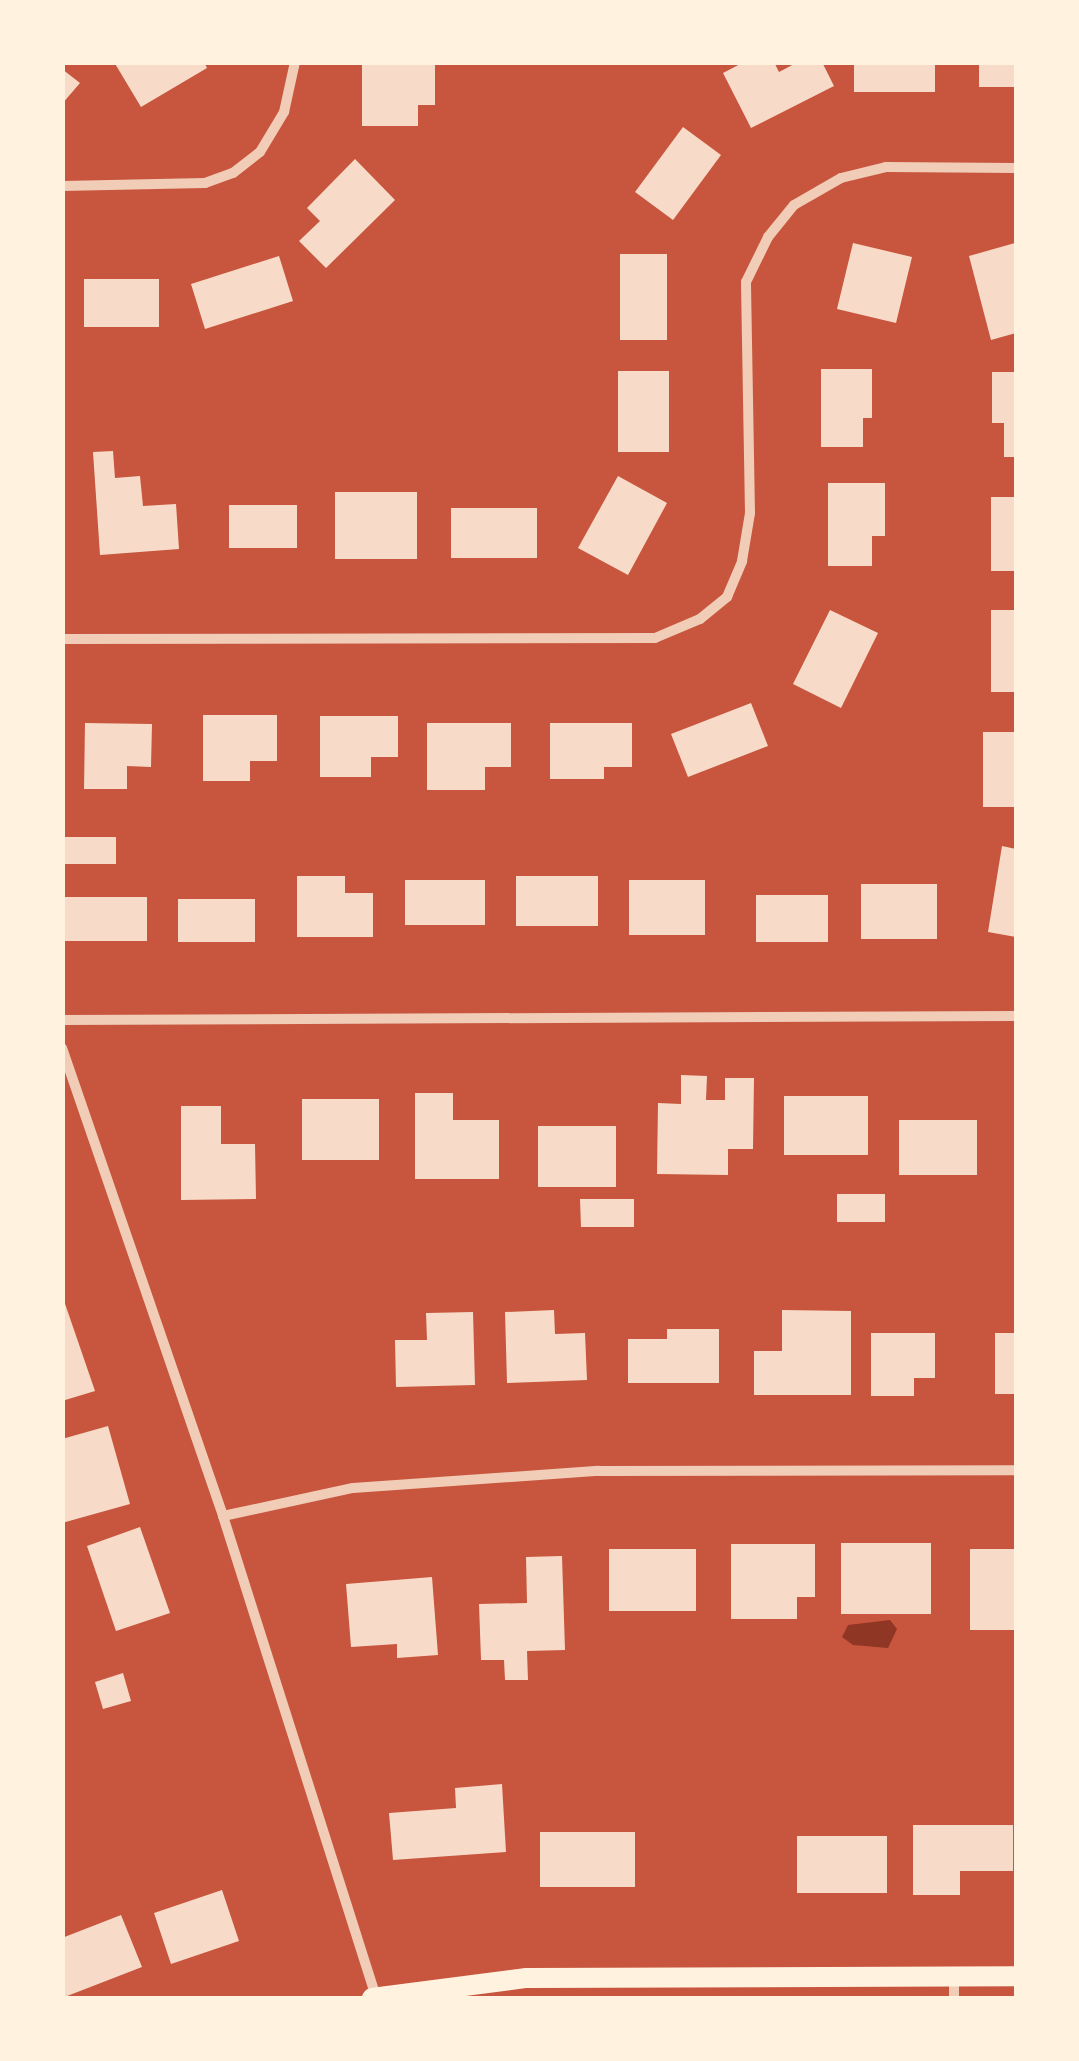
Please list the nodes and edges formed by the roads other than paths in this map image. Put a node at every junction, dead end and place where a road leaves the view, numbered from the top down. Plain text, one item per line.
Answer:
1 (295, 62) edge
2 (1016, 168) edge
3 (62, 186) edge
4 (62, 639) edge
5 (1016, 1016) edge
6 (62, 1020) edge
7 (62, 1048) edge
8 (1016, 1470) edge
9 (223, 1516) junction
10 (954, 1976) junction
11 (1016, 1976) edge
12 (375, 1998) edge
13 (954, 1998) edge

1 - 3 street
2 - 4 street
5 - 6 street
7 - 9 street
8 - 9 street
9 - 12 street
10 - 11 main road
10 - 12 main road
10 - 13 street

